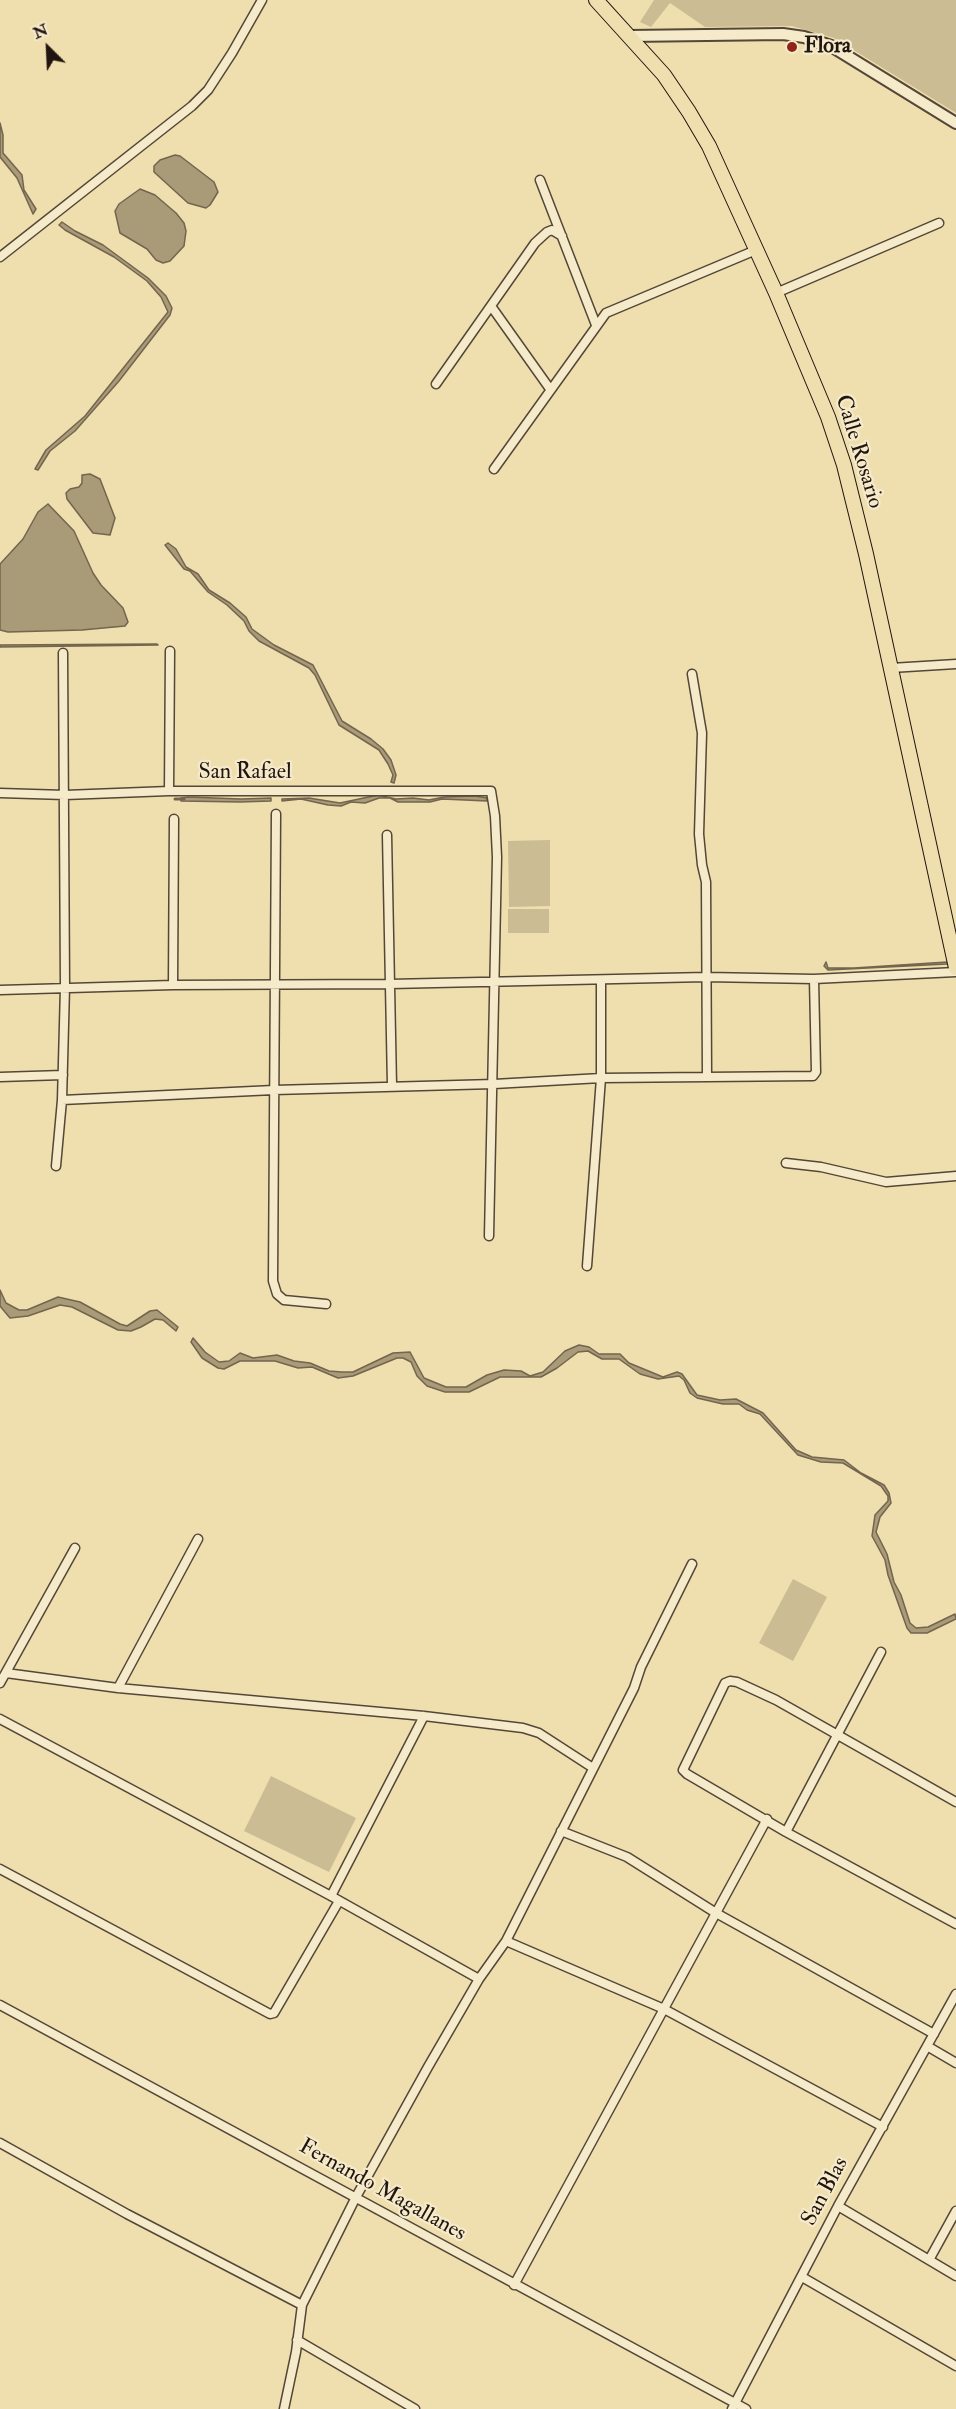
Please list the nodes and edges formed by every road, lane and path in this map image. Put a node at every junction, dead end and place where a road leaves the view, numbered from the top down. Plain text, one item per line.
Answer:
1 (262, 0) edge
2 (596, 0) edge
3 (629, 36) junction
4 (956, 123) edge
5 (540, 180) dead end
6 (939, 223) dead end
7 (562, 236) junction
8 (756, 250) junction
9 (0, 257) edge
10 (776, 293) junction
11 (491, 306) junction
12 (596, 325) junction
13 (436, 384) dead end
14 (550, 389) junction
15 (494, 469) dead end
16 (170, 651) dead end
17 (63, 653) dead end
18 (956, 664) edge
19 (891, 668) junction
20 (692, 675) dead end
21 (169, 791) junction
22 (0, 793) edge
23 (65, 795) junction
24 (276, 814) dead end
25 (174, 819) dead end
26 (387, 835) dead end
27 (951, 921) edge
28 (956, 970) edge
29 (706, 977) junction
30 (814, 979) junction
31 (494, 980) junction
32 (601, 980) junction
33 (276, 984) junction
34 (390, 984) junction
35 (172, 985) junction
36 (65, 987) junction
37 (0, 990) edge
38 (63, 1075) junction
39 (0, 1077) edge
40 (707, 1077) junction
41 (601, 1078) junction
42 (494, 1084) junction
43 (392, 1086) junction
44 (274, 1089) junction
45 (62, 1100) junction
46 (786, 1163) dead end
47 (57, 1166) dead end
48 (956, 1176) edge
49 (489, 1236) dead end
50 (587, 1266) dead end
51 (326, 1304) dead end
52 (198, 1539) dead end
53 (75, 1548) dead end
54 (692, 1564) dead end
55 (881, 1652) dead end
56 (6, 1673) junction
57 (0, 1683) edge
58 (118, 1688) junction
59 (424, 1716) junction
60 (0, 1719) edge
61 (838, 1735) junction
62 (593, 1768) junction
63 (956, 1802) edge
64 (767, 1819) junction
65 (561, 1832) junction
66 (786, 1832) junction
67 (0, 1869) edge
68 (335, 1899) junction
69 (716, 1913) junction
70 (956, 1924) edge
71 (506, 1941) junction
72 (479, 1979) junction
73 (956, 1994) edge
74 (0, 2005) edge
75 (664, 2009) junction
76 (934, 2034) junction
77 (927, 2046) junction
78 (956, 2063) edge
79 (883, 2127) junction
80 (0, 2143) edge
81 (356, 2197) junction
82 (838, 2206) junction
83 (956, 2211) edge
84 (928, 2260) junction
85 (956, 2276) edge
86 (802, 2277) junction
87 (514, 2285) junction
88 (302, 2305) junction
89 (297, 2340) junction
90 (956, 2366) edge
91 (733, 2406) edge
92 (284, 2409) edge
93 (415, 2409) edge
94 (746, 2409) edge

1 - 9 street
2 - 3 main road, Calle Rosario
3 - 4 street
3 - 8 main road, Calle Rosario
5 - 7 street
6 - 10 street
7 - 11 street
7 - 12 street
8 - 10 main road, Calle Rosario
8 - 12 street
10 - 19 main road, Calle Rosario
11 - 13 street
11 - 14 street
12 - 14 street
14 - 15 street
16 - 21 street
17 - 23 street
18 - 19 street
19 - 27 main road, Calle Rosario
20 - 29 street
21 - 23 street, San Rafael
21 - 31 street, San Rafael
22 - 23 street, San Rafael
23 - 36 street
24 - 33 street
25 - 35 street
26 - 34 street
27 - 28 main road, Calle Rosario
28 - 30 street
29 - 30 street
29 - 32 street
29 - 40 street
30 - 40 street
31 - 32 street
31 - 34 street
31 - 42 street
32 - 41 street
33 - 34 street
33 - 35 street
33 - 44 street
34 - 43 street
35 - 36 street
36 - 37 street
36 - 38 street
38 - 39 street
38 - 45 street
40 - 41 street
41 - 42 street
41 - 50 street
42 - 43 street
42 - 49 street
43 - 44 street
44 - 45 street
44 - 51 street
45 - 47 street
46 - 48 street
52 - 58 street
53 - 56 street
54 - 62 street
55 - 61 street
56 - 57 street
56 - 58 street
58 - 59 street
59 - 62 street
59 - 68 street
60 - 68 street
61 - 63 street
61 - 64 street
61 - 66 street
62 - 65 street
64 - 66 street
64 - 69 street
65 - 69 street
65 - 71 street
66 - 70 street
67 - 68 street
68 - 72 street
69 - 75 street
69 - 76 street
71 - 72 street
71 - 75 street
72 - 81 street
73 - 76 street, San Blas
74 - 81 street, Fernando Magallanes
75 - 79 street
75 - 87 street
76 - 77 street, San Blas
77 - 78 street
77 - 79 street, San Blas
79 - 82 street, San Blas
80 - 88 street
81 - 87 street, Fernando Magallanes
81 - 88 street
82 - 84 street
82 - 86 street, San Blas
83 - 84 street
84 - 85 street
86 - 90 street
86 - 91 street, San Blas
87 - 91 street, Fernando Magallanes
88 - 89 street
89 - 92 street
89 - 93 street
91 - 94 street, Fernando Magallanes

